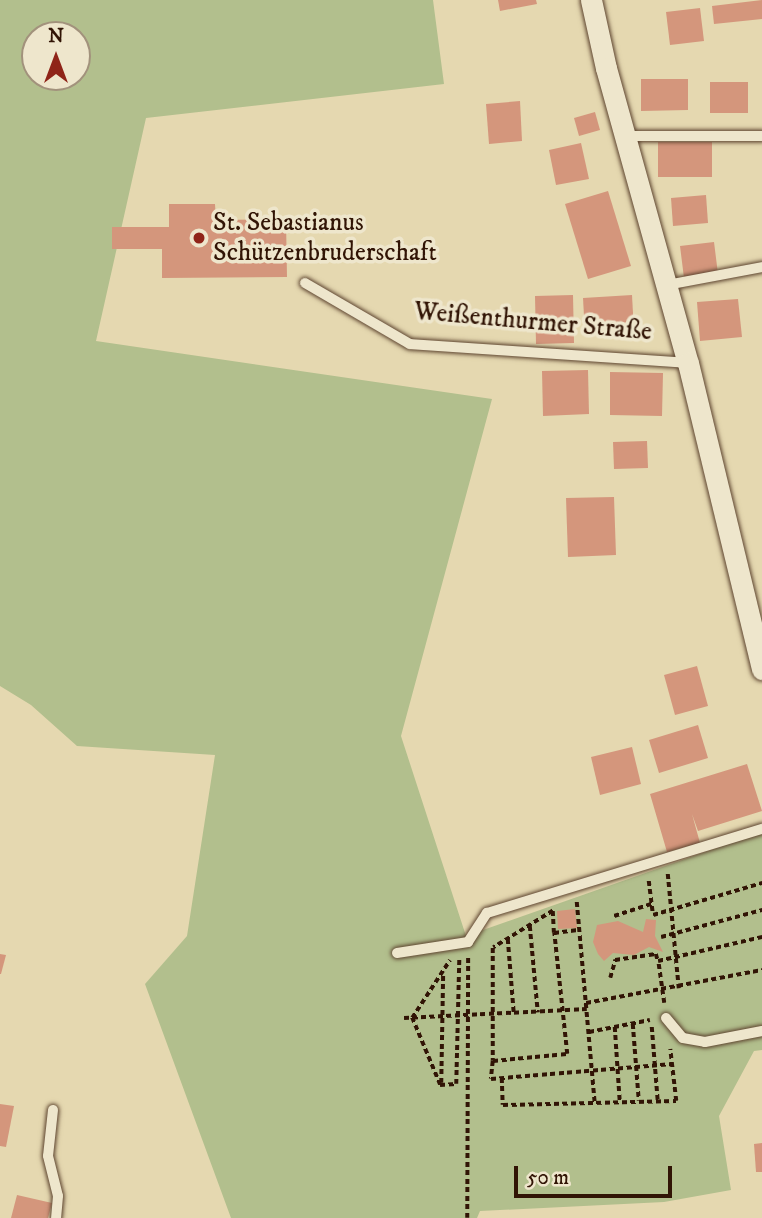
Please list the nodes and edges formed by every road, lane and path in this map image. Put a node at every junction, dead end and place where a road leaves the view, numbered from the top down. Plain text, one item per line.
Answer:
1 (592, 0) edge
2 (625, 136) junction
3 (762, 136) edge
4 (762, 267) edge
5 (305, 283) dead end
6 (667, 285) junction
7 (688, 363) junction
8 (762, 669) edge
9 (762, 829) edge
10 (668, 874) dead end
11 (649, 881) dead end
12 (762, 883) edge
13 (576, 886) junction
14 (577, 904) junction
15 (652, 904) junction
16 (671, 909) junction
17 (762, 910) edge
18 (553, 911) junction
19 (614, 916) dead end
20 (530, 926) junction
21 (580, 930) junction
22 (554, 933) junction
23 (674, 933) junction
24 (661, 937) dead end
25 (762, 937) edge
26 (508, 939) junction
27 (465, 943) junction
28 (397, 953) dead end
29 (676, 957) junction
30 (658, 961) junction
31 (443, 970) junction
32 (762, 971) edge
33 (610, 978) dead end
34 (679, 988) junction
35 (663, 992) junction
36 (586, 1003) junction
37 (587, 1009) junction
38 (562, 1011) junction
39 (538, 1013) junction
40 (514, 1014) junction
41 (494, 1015) junction
42 (404, 1017) dead end
43 (412, 1017) junction
44 (442, 1017) junction
45 (456, 1017) junction
46 (467, 1017) junction
47 (666, 1017) junction
48 (651, 1020) junction
49 (633, 1024) junction
50 (615, 1027) junction
51 (762, 1031) edge
52 (589, 1032) junction
53 (494, 1061) junction
54 (672, 1064) junction
55 (655, 1065) junction
56 (636, 1067) junction
57 (617, 1068) junction
58 (593, 1070) junction
59 (502, 1078) junction
60 (440, 1085) junction
61 (639, 1101) junction
62 (658, 1101) junction
63 (595, 1102) junction
64 (620, 1102) junction
65 (54, 1110) dead end
66 (56, 1218) edge
67 (467, 1218) edge

1 - 2 street, Weißenthurmer Straße
2 - 3 lane
2 - 6 street, Weißenthurmer Straße
4 - 6 lane
5 - 7 lane, Weißenthurmer Straße
6 - 7 street, Weißenthurmer Straße
7 - 8 street, Weißenthurmer Straße
9 - 13 lane
10 - 16 path
11 - 15 path
12 - 16 path
13 - 14 path
13 - 27 lane
14 - 18 path
14 - 21 path
15 - 16 path
15 - 19 path
16 - 23 path
17 - 23 path
18 - 20 path
18 - 22 path
20 - 26 path
20 - 39 path
21 - 22 path
21 - 36 path
22 - 38 path
23 - 24 path
23 - 29 path
25 - 29 path
26 - 40 path
26 - 41 path
27 - 28 lane
27 - 31 path
27 - 45 path
27 - 46 path
29 - 30 path
29 - 34 path
30 - 33 path
30 - 35 path
31 - 43 path
31 - 44 path
32 - 34 path
34 - 35 path
35 - 36 path
35 - 47 path
36 - 37 path
37 - 38 path
37 - 52 path
38 - 39 path
38 - 53 path
39 - 40 path
40 - 41 path
41 - 46 path
41 - 53 path
42 - 43 path
43 - 44 path
43 - 60 path
44 - 45 path
44 - 60 path
45 - 46 path
45 - 60 path
46 - 67 path
47 - 48 path
47 - 51 lane
47 - 54 path
48 - 49 path
48 - 55 path
49 - 50 path
49 - 56 path
50 - 52 path
50 - 57 path
52 - 58 path
53 - 59 path
54 - 55 path
54 - 62 path
55 - 56 path
55 - 62 path
56 - 57 path
56 - 61 path
57 - 58 path
57 - 64 path
58 - 59 path
58 - 63 path
59 - 63 path
61 - 62 path
61 - 64 path
63 - 64 path
65 - 66 lane

